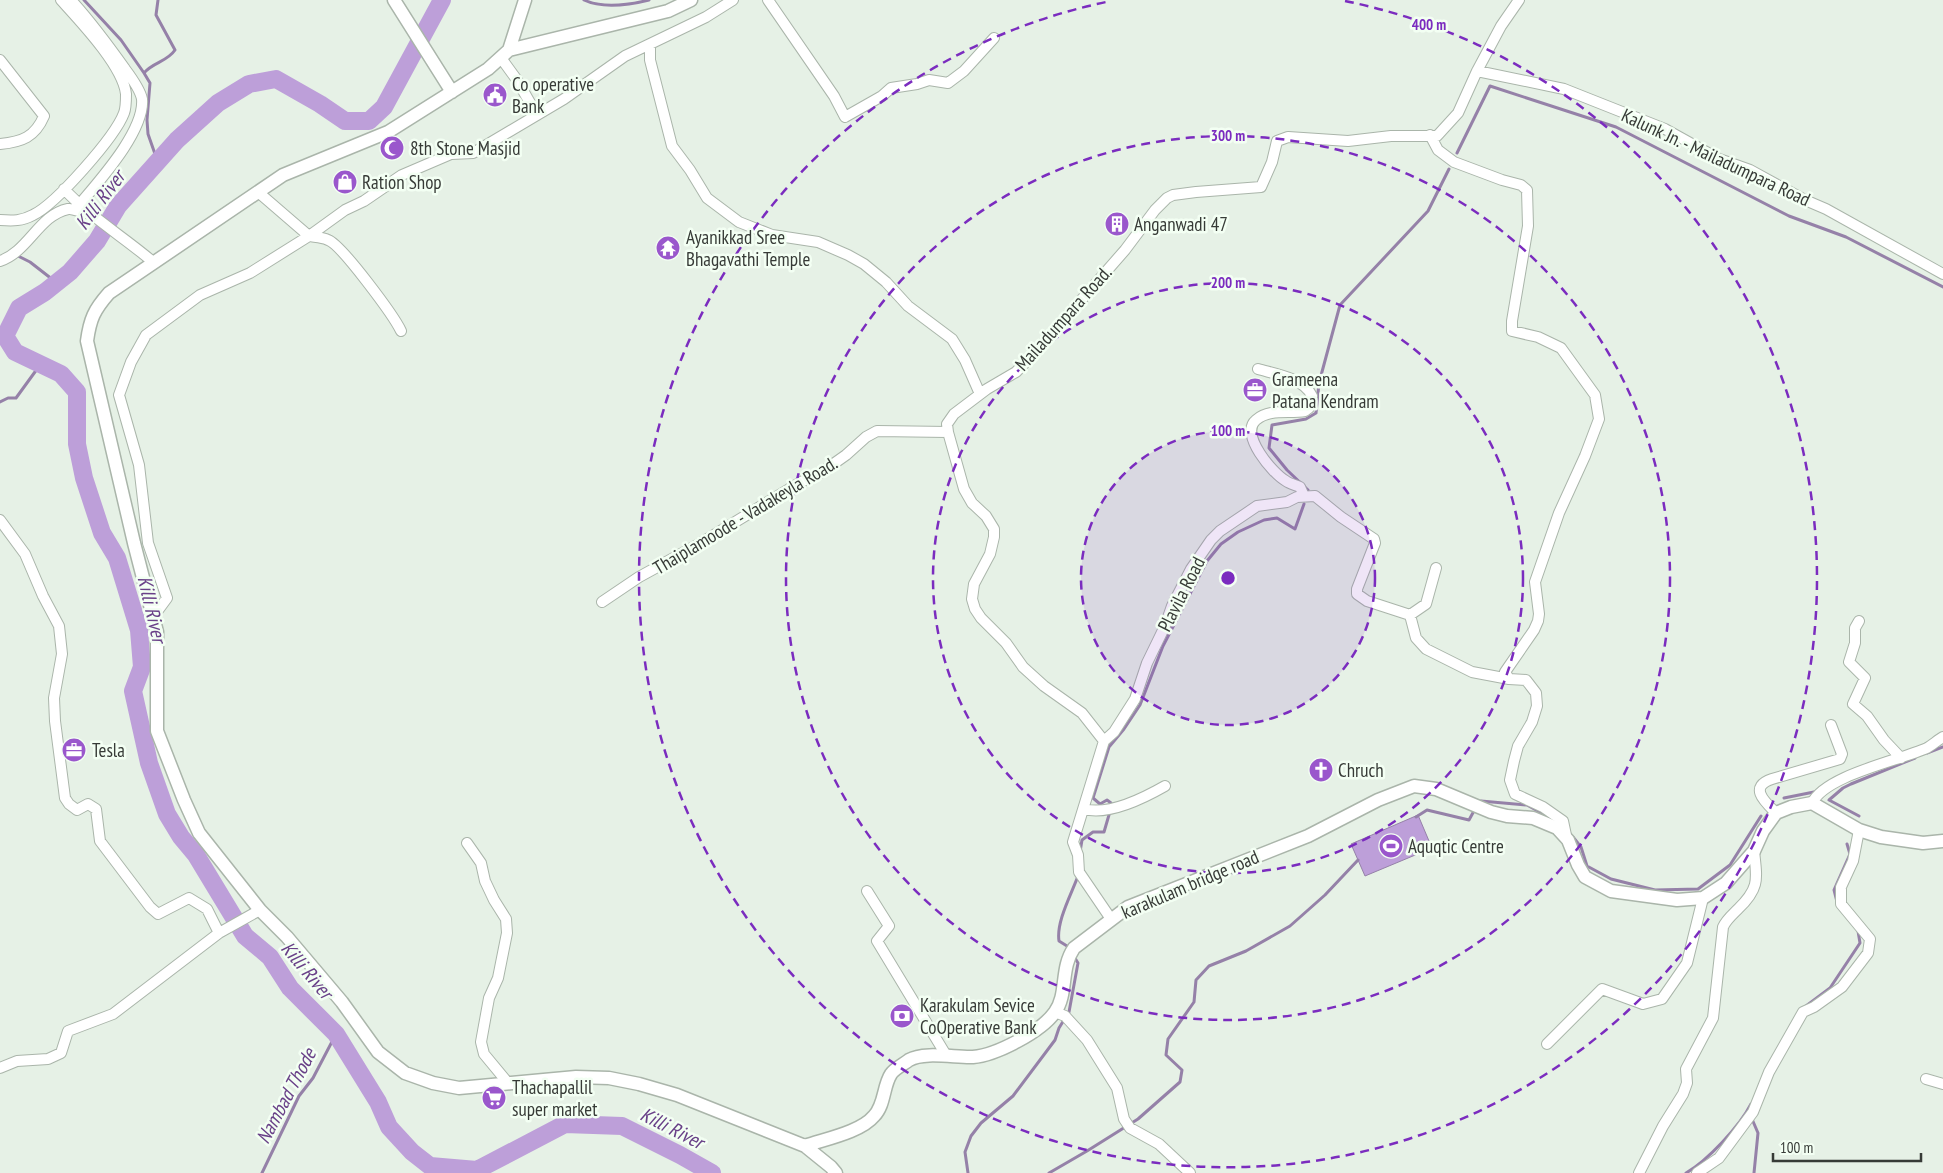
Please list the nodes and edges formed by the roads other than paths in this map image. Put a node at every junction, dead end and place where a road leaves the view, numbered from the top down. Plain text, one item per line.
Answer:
1 (61, 0) edge
2 (71, 0) edge
3 (525, 0) edge
4 (692, 0) edge
5 (733, 0) edge
6 (768, 0) edge
7 (1519, 0) edge
8 (399, 3) edge
9 (994, 38) dead end
10 (650, 45) junction
11 (505, 54) junction
12 (0, 60) edge
13 (1477, 71) junction
14 (452, 92) junction
15 (537, 115) junction
16 (1430, 135) junction
17 (0, 144) edge
18 (64, 189) junction
19 (258, 192) junction
20 (80, 205) junction
21 (93, 215) junction
22 (0, 220) edge
23 (309, 236) junction
24 (0, 262) edge
25 (153, 262) junction
26 (1943, 274) edge
27 (401, 331) dead end
28 (1258, 370) dead end
29 (980, 394) junction
30 (948, 432) junction
31 (1304, 496) junction
32 (0, 520) edge
33 (1436, 568) dead end
34 (602, 602) dead end
35 (1410, 615) junction
36 (153, 617) junction
37 (1859, 621) dead end
38 (1509, 678) junction
39 (1832, 725) dead end
40 (1943, 737) edge
41 (1104, 741) junction
42 (1901, 758) junction
43 (1165, 786) dead end
44 (1812, 803) junction
45 (1084, 809) junction
46 (1776, 813) junction
47 (1859, 830) junction
48 (1568, 840) junction
49 (1943, 841) edge
50 (468, 843) dead end
51 (1754, 851) junction
52 (867, 892) dead end
53 (1703, 898) junction
54 (260, 910) junction
55 (1111, 919) junction
56 (219, 933) junction
57 (1055, 1012) junction
58 (1547, 1044) dead end
59 (946, 1055) junction
60 (3, 1065) edge
61 (1926, 1079) dead end
62 (508, 1084) junction
63 (1943, 1084) edge
64 (805, 1146) junction
65 (836, 1173) edge
66 (1190, 1173) edge
67 (1639, 1173) edge
68 (1697, 1173) edge

1 - 18 street
2 - 20 street
3 - 11 main road
4 - 11 main road
5 - 10 street
6 - 9 street
7 - 13 street
8 - 14 main road
10 - 15 street
10 - 29 street
11 - 14 main road
11 - 15 street
12 - 17 street
13 - 16 street
13 - 26 street, Kalunk Jn. - Mailadumpara Road
14 - 19 main road
15 - 23 street
16 - 29 street, Mailadumpara Road.
16 - 38 street
18 - 20 street
18 - 22 street
19 - 23 street
19 - 25 main road
20 - 21 street
21 - 24 street
21 - 25 street
23 - 27 street
23 - 36 street
25 - 36 main road
28 - 31 street
29 - 30 street, Mailadumpara Road.
30 - 34 street, Thaiplamoode - Vadakeyla Road.
30 - 41 street
31 - 35 street
31 - 41 street, Plavila Road
32 - 56 street
33 - 35 street
35 - 38 street
36 - 54 main road
37 - 42 street
38 - 48 street
39 - 46 street
40 - 42 street
41 - 45 street
42 - 44 street
43 - 45 street
44 - 46 main road
44 - 47 main road
45 - 55 street
46 - 51 main road
47 - 49 main road
47 - 68 street
48 - 53 main road
48 - 55 main road, karakulam bridge road
50 - 62 street
51 - 53 main road
51 - 67 street
52 - 59 street
53 - 58 street
54 - 56 street
54 - 62 main road
55 - 57 main road, karakulam bridge road
56 - 60 street
57 - 59 main road
57 - 66 street
59 - 64 main road
61 - 63 street
62 - 64 main road
64 - 65 main road

